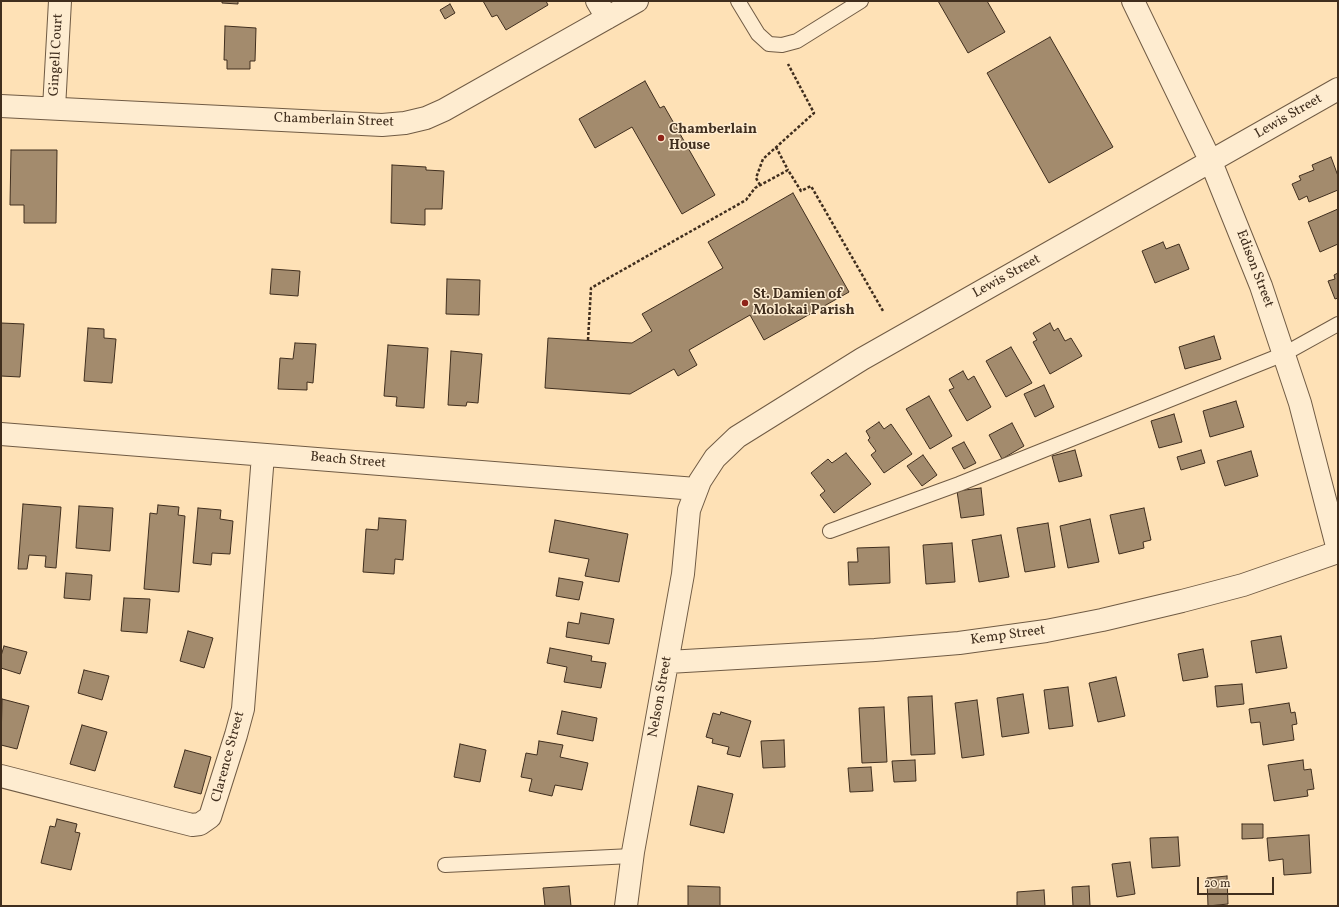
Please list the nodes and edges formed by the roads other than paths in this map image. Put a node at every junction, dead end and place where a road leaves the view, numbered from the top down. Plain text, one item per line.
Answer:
1 (60, 1) edge
2 (637, 1) edge
3 (738, 1) edge
4 (861, 1) edge
5 (1134, 1) edge
6 (602, 10) edge
7 (1338, 89) edge
8 (1, 106) edge
9 (54, 108) junction
10 (1211, 162) junction
11 (1338, 324) edge
12 (1284, 354) junction
13 (1, 434) edge
14 (263, 455) junction
15 (696, 489) junction
16 (830, 531) dead end
17 (1338, 551) edge
18 (668, 662) junction
19 (1, 776) edge
20 (632, 856) junction
21 (445, 865) dead end
22 (626, 906) edge

1 - 9 street, Gingell Court
2 - 6 street, Chamberlain Street
3 - 4 lane
5 - 10 street, Edison Street
6 - 9 street, Chamberlain Street
7 - 10 street, Lewis Street
8 - 9 street, Chamberlain Street
10 - 12 street, Edison Street
10 - 15 street, Lewis Street
11 - 12 lane
12 - 16 lane
12 - 17 street, Edison Street
13 - 14 street, Beach Street
14 - 15 street, Beach Street
14 - 19 street, Clarence Street
15 - 18 street, Nelson Street
17 - 18 street, Kemp Street
18 - 20 street, Nelson Street
20 - 21 lane
20 - 22 street, Nelson Street

